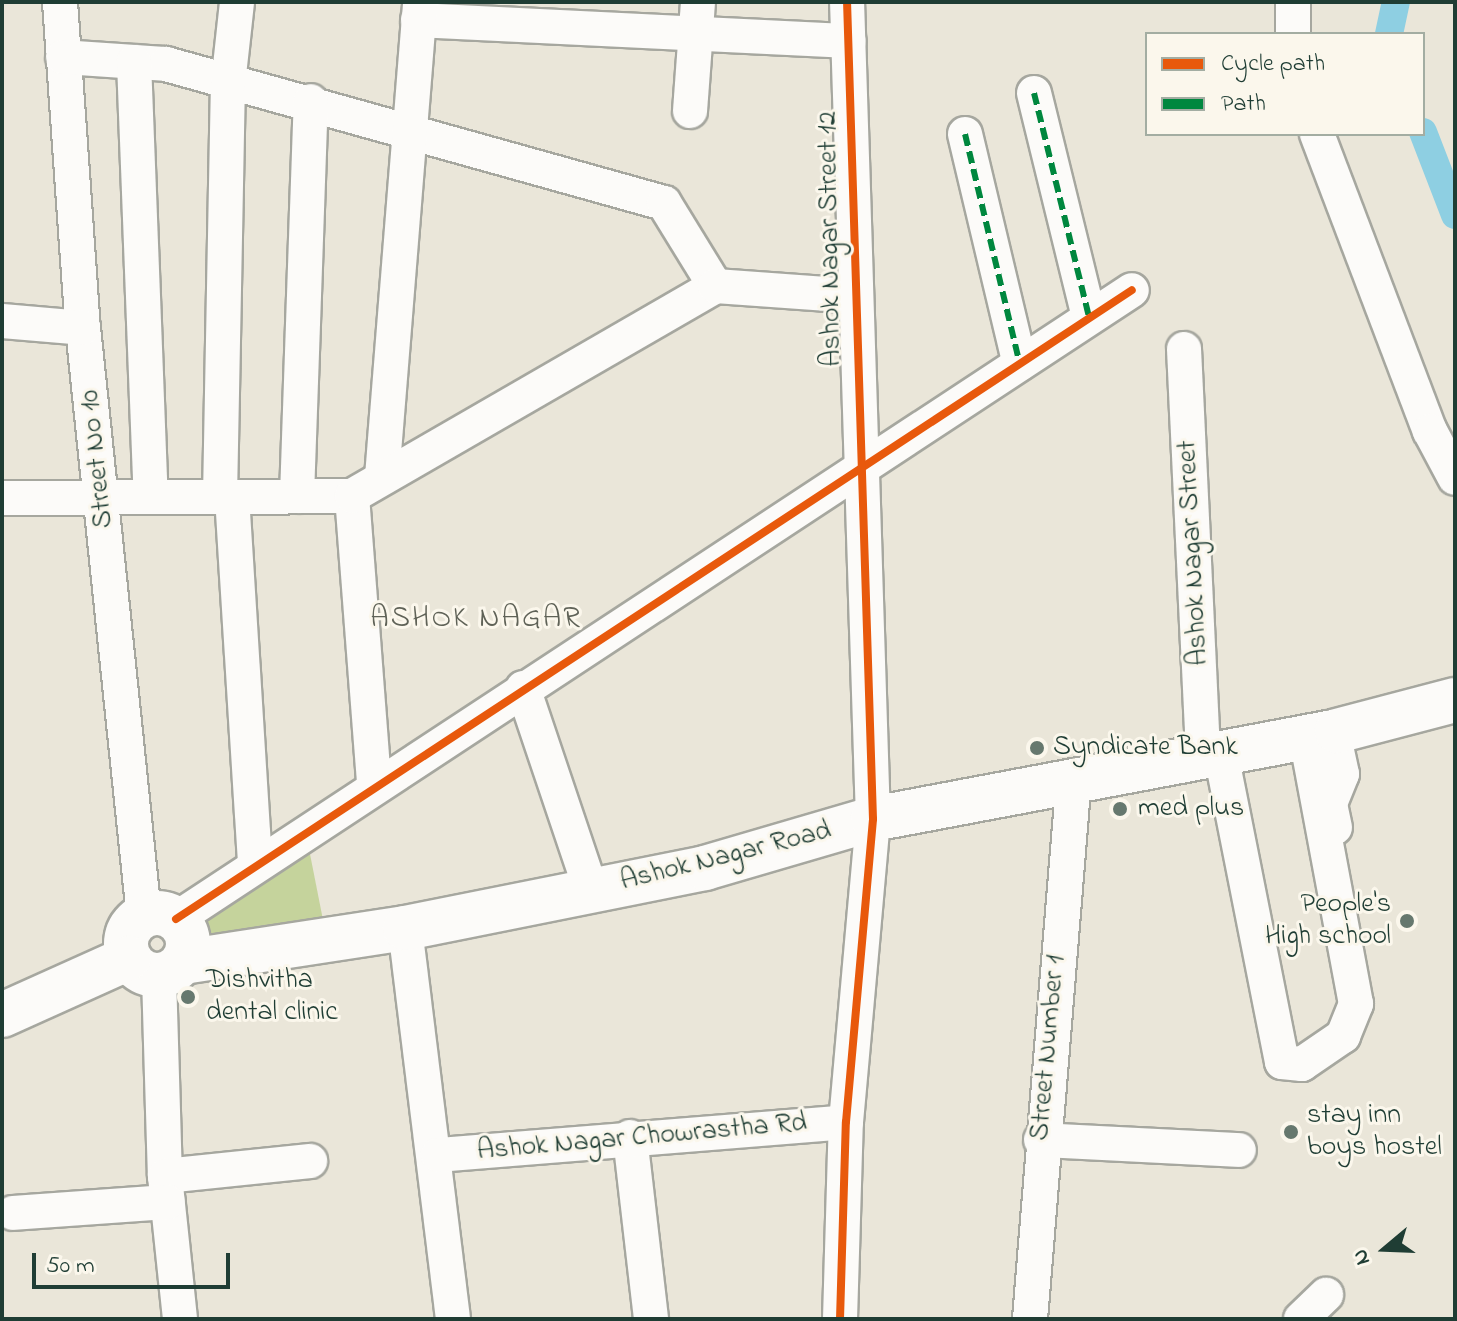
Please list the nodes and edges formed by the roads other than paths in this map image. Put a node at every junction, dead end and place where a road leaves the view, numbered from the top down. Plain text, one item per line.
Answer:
1 (60, 2) edge
2 (237, 2) edge
3 (847, 2) edge
4 (1293, 2) edge
5 (419, 11) edge
6 (697, 18) edge
7 (1293, 32) edge
8 (848, 41) junction
9 (63, 57) junction
10 (134, 62) junction
11 (228, 84) junction
12 (1034, 93) dead end
13 (311, 101) junction
14 (690, 111) dead end
15 (406, 126) junction
16 (965, 134) dead end
17 (1318, 136) edge
18 (715, 286) junction
19 (1132, 290) dead end
20 (854, 296) junction
21 (1089, 317) junction
22 (2, 321) edge
23 (83, 328) junction
24 (1184, 349) dead end
25 (1020, 364) junction
26 (858, 475) junction
27 (382, 477) junction
28 (1455, 478) edge
29 (297, 496) junction
30 (352, 496) junction
31 (151, 497) junction
32 (226, 497) junction
33 (2, 498) edge
34 (102, 498) junction
35 (523, 688) junction
36 (1455, 700) edge
37 (1319, 734) junction
38 (1212, 756) junction
39 (1074, 777) junction
40 (374, 784) junction
41 (873, 819) junction
42 (255, 862) junction
43 (591, 890) junction
44 (160, 917) junction
45 (405, 928) junction
46 (157, 965) junction
47 (1371, 1000) dead end
48 (2, 1015) edge
49 (846, 1122) junction
50 (630, 1137) junction
51 (1041, 1140) junction
52 (1239, 1150) dead end
53 (438, 1155) junction
54 (310, 1161) dead end
55 (166, 1189) junction
56 (13, 1213) dead end
57 (1326, 1295) dead end
58 (180, 1319) edge
59 (453, 1319) edge
60 (651, 1319) edge
61 (840, 1319) edge
62 (1030, 1319) edge
63 (1301, 1319) edge

1 - 9 street, Street No 10
2 - 11 street
3 - 8 street, Ashok Nagar Street 12
4 - 7 street
5 - 6 street
5 - 15 street
6 - 8 street
6 - 14 street
8 - 20 street, Ashok Nagar Street 12
9 - 10 street
9 - 23 street, Street No 10
10 - 11 street
10 - 31 street
11 - 13 street
11 - 32 street
12 - 21 street
13 - 15 street
13 - 29 street
15 - 18 street
15 - 27 street
16 - 25 street
17 - 28 street
18 - 20 street
18 - 27 street
19 - 21 street
20 - 26 street, Ashok Nagar Street 12
21 - 25 street
22 - 23 street
23 - 34 street, Street No 10
24 - 38 street, Ashok Nagar Street
25 - 26 street
26 - 35 street
26 - 41 street, Ashok Nagar Street 12
27 - 30 street
29 - 30 street
29 - 32 street
30 - 40 street
31 - 32 street
31 - 34 street
32 - 42 street
33 - 34 street
34 - 44 street, Street No 10
35 - 40 street
35 - 43 street
36 - 37 main road, Ashok Nagar Road
37 - 38 main road, Ashok Nagar Road
37 - 38 street, Ashok Nagar Street
37 - 47 street
38 - 39 main road, Ashok Nagar Road
39 - 41 main road, Ashok Nagar Road
39 - 51 street, Street Number 1
40 - 42 street
41 - 43 main road, Ashok Nagar Road
41 - 49 street, Ashok Nagar Street 12
42 - 44 street
43 - 45 main road, Ashok Nagar Road
44 - 46 main road
44 - 46 main road
45 - 46 main road, Ashok Nagar Road
45 - 53 street
46 - 48 main road, Ashok Nagar Road
46 - 55 street
49 - 50 street, Ashok Nagar Chowrastha Rd
49 - 61 street, Ashok Nagar Street 12
50 - 53 street, Ashok Nagar Chowrastha Rd
50 - 60 street
51 - 52 street
51 - 62 street, Street Number 1
53 - 59 street
54 - 55 street
55 - 56 street
55 - 58 street
57 - 63 street

